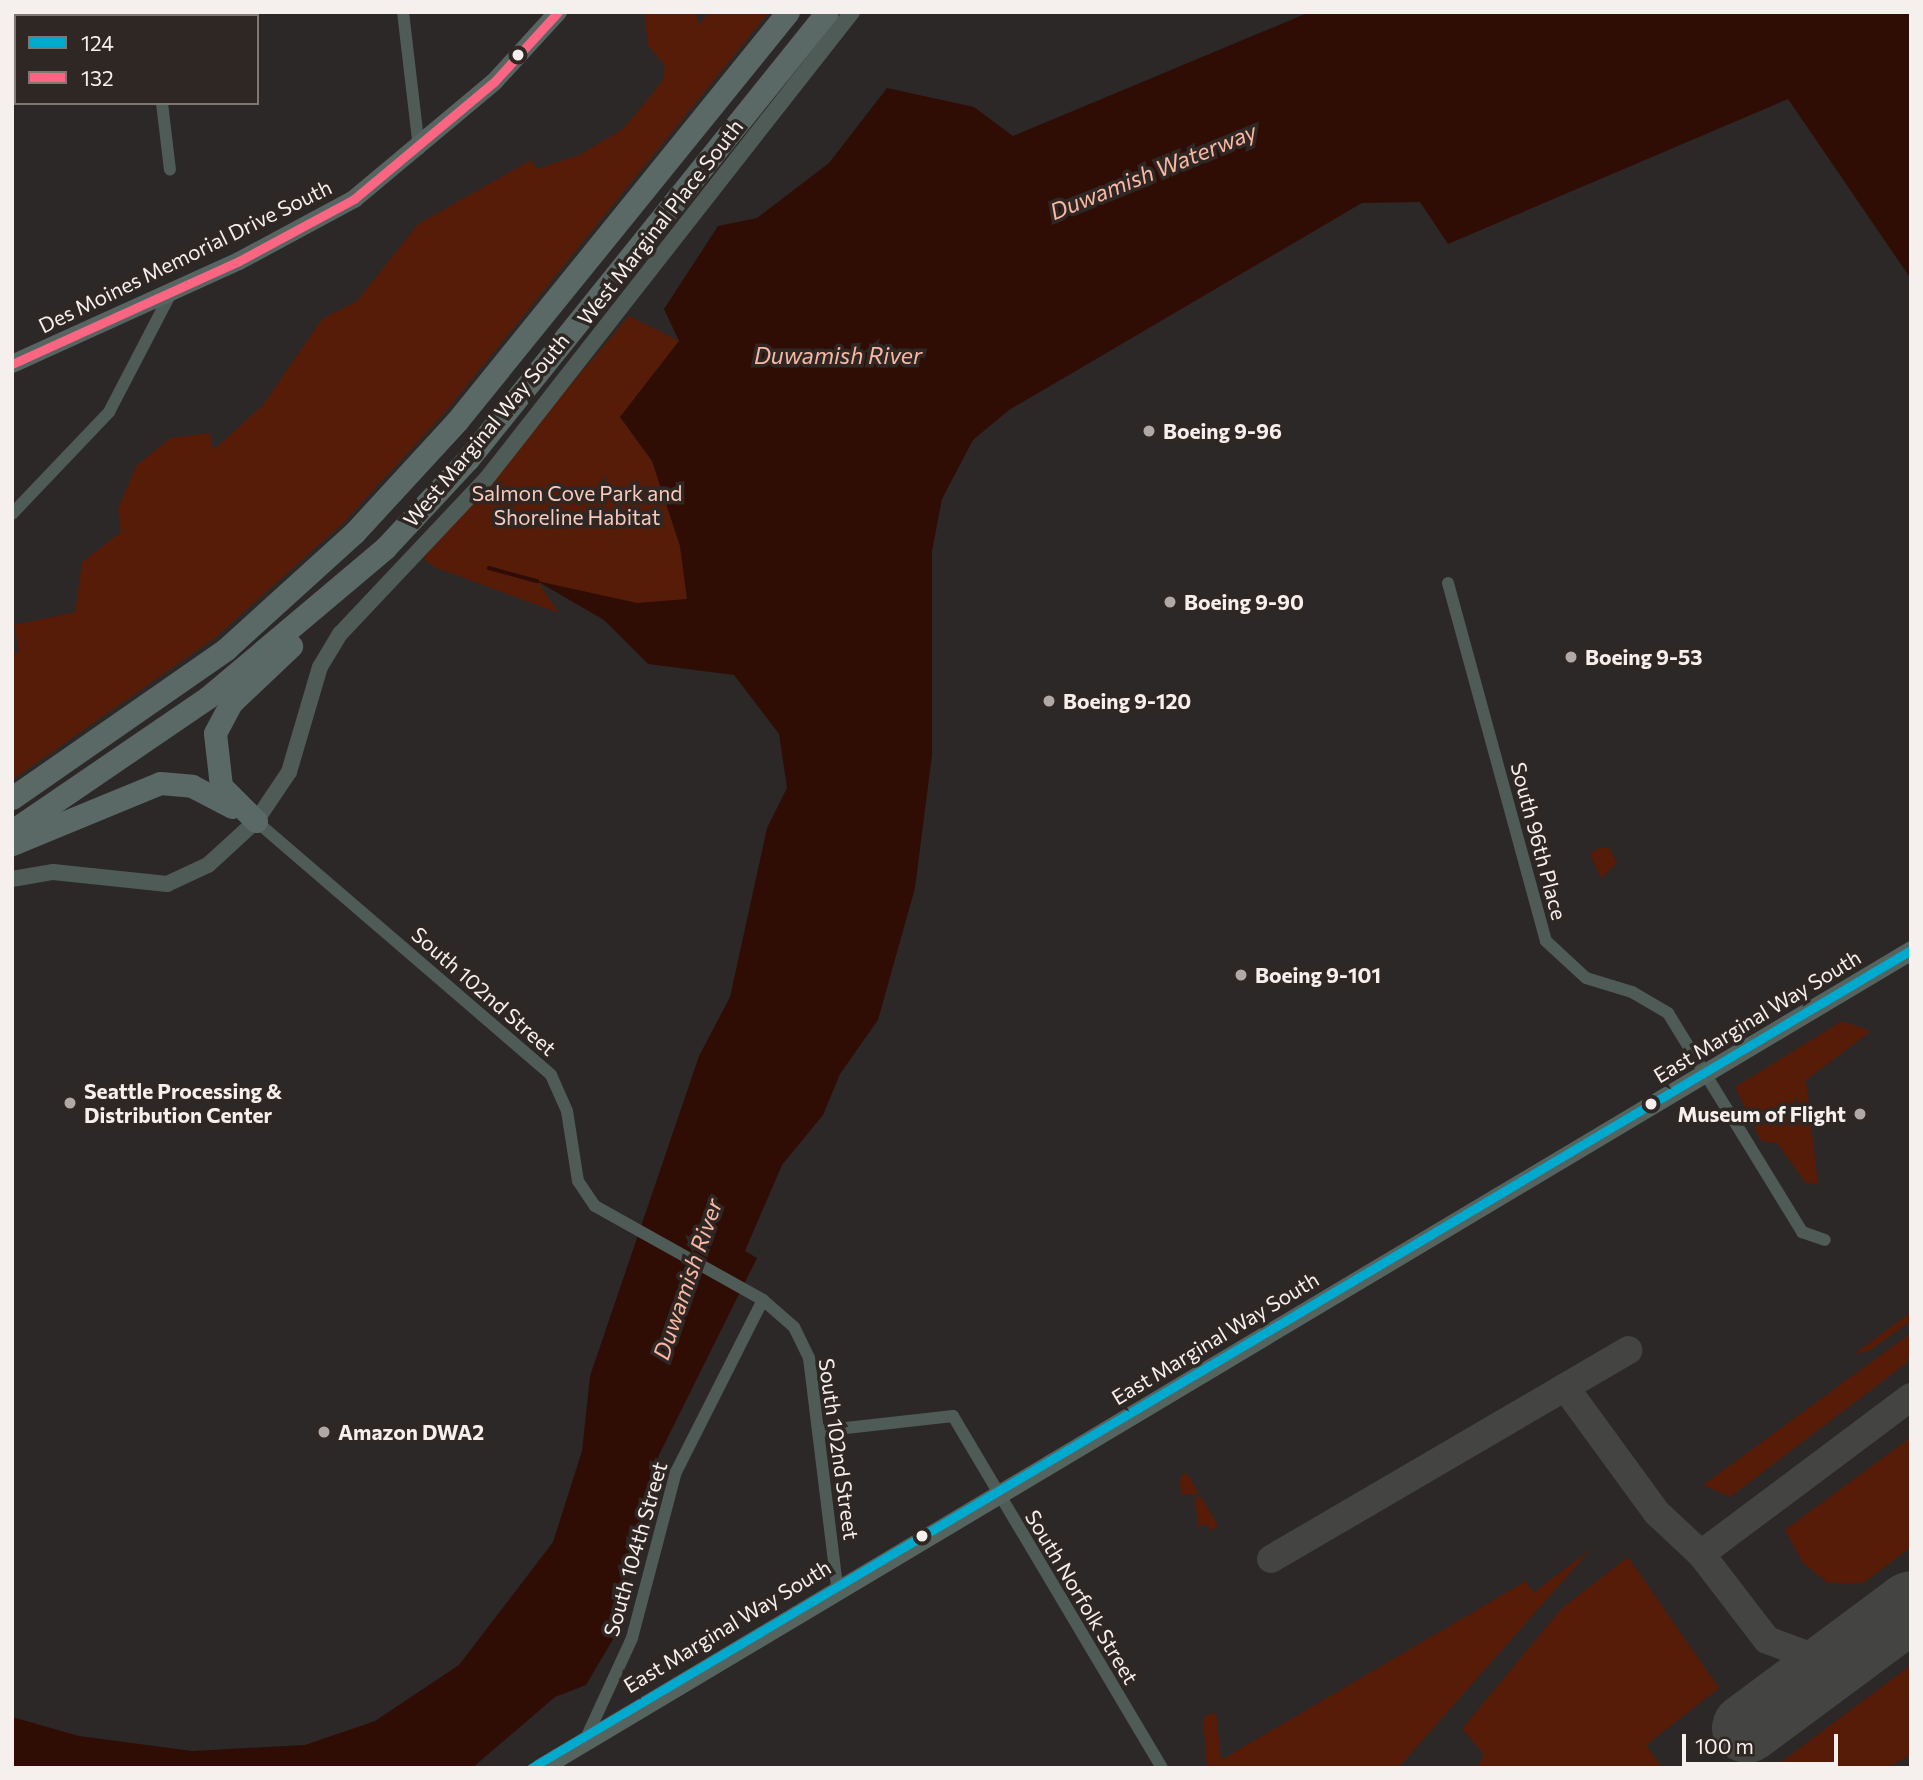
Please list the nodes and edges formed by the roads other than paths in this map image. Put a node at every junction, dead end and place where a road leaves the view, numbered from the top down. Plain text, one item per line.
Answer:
1 (403, 12) edge
2 (558, 12) edge
3 (788, 12) edge
4 (827, 12) edge
5 (852, 12) edge
6 (162, 105) edge
7 (419, 149) junction
8 (170, 170) dead end
9 (171, 293) junction
10 (12, 364) edge
11 (12, 514) edge
12 (385, 548) junction
13 (1448, 583) dead end
14 (12, 797) edge
15 (256, 821) junction
16 (12, 831) edge
17 (12, 844) edge
18 (12, 879) edge
19 (1911, 950) edge
20 (1707, 1073) junction
21 (1825, 1240) dead end
22 (763, 1300) junction
23 (819, 1431) junction
24 (998, 1494) junction
25 (837, 1587) junction
26 (587, 1736) junction
27 (538, 1767) edge
28 (1162, 1768) edge

1 - 7 street
2 - 7 main road, Des Moines Memorial Drive South
3 - 14 highway, West Marginal Way South
4 - 12 highway, West Marginal Way South
5 - 15 street, West Marginal Place South
6 - 8 street
7 - 9 main road, Des Moines Memorial Drive South
9 - 10 main road, Des Moines Memorial Drive South
9 - 11 street
12 - 15 highway
12 - 16 highway, West Marginal Way South
13 - 20 street, South 96th Place
15 - 17 highway
15 - 18 street, West Marginal Place South
15 - 22 street, South 102nd Street
19 - 20 main road, East Marginal Way South
20 - 21 street, South 96th Place
20 - 24 main road, East Marginal Way South
22 - 23 street, South 102nd Street
22 - 26 street, South 104th Street
23 - 24 street, South Norfolk Street
23 - 25 street, South 102nd Street
24 - 25 main road, East Marginal Way South
24 - 28 street, South Norfolk Street
25 - 26 main road, East Marginal Way South
26 - 27 main road, East Marginal Way South

